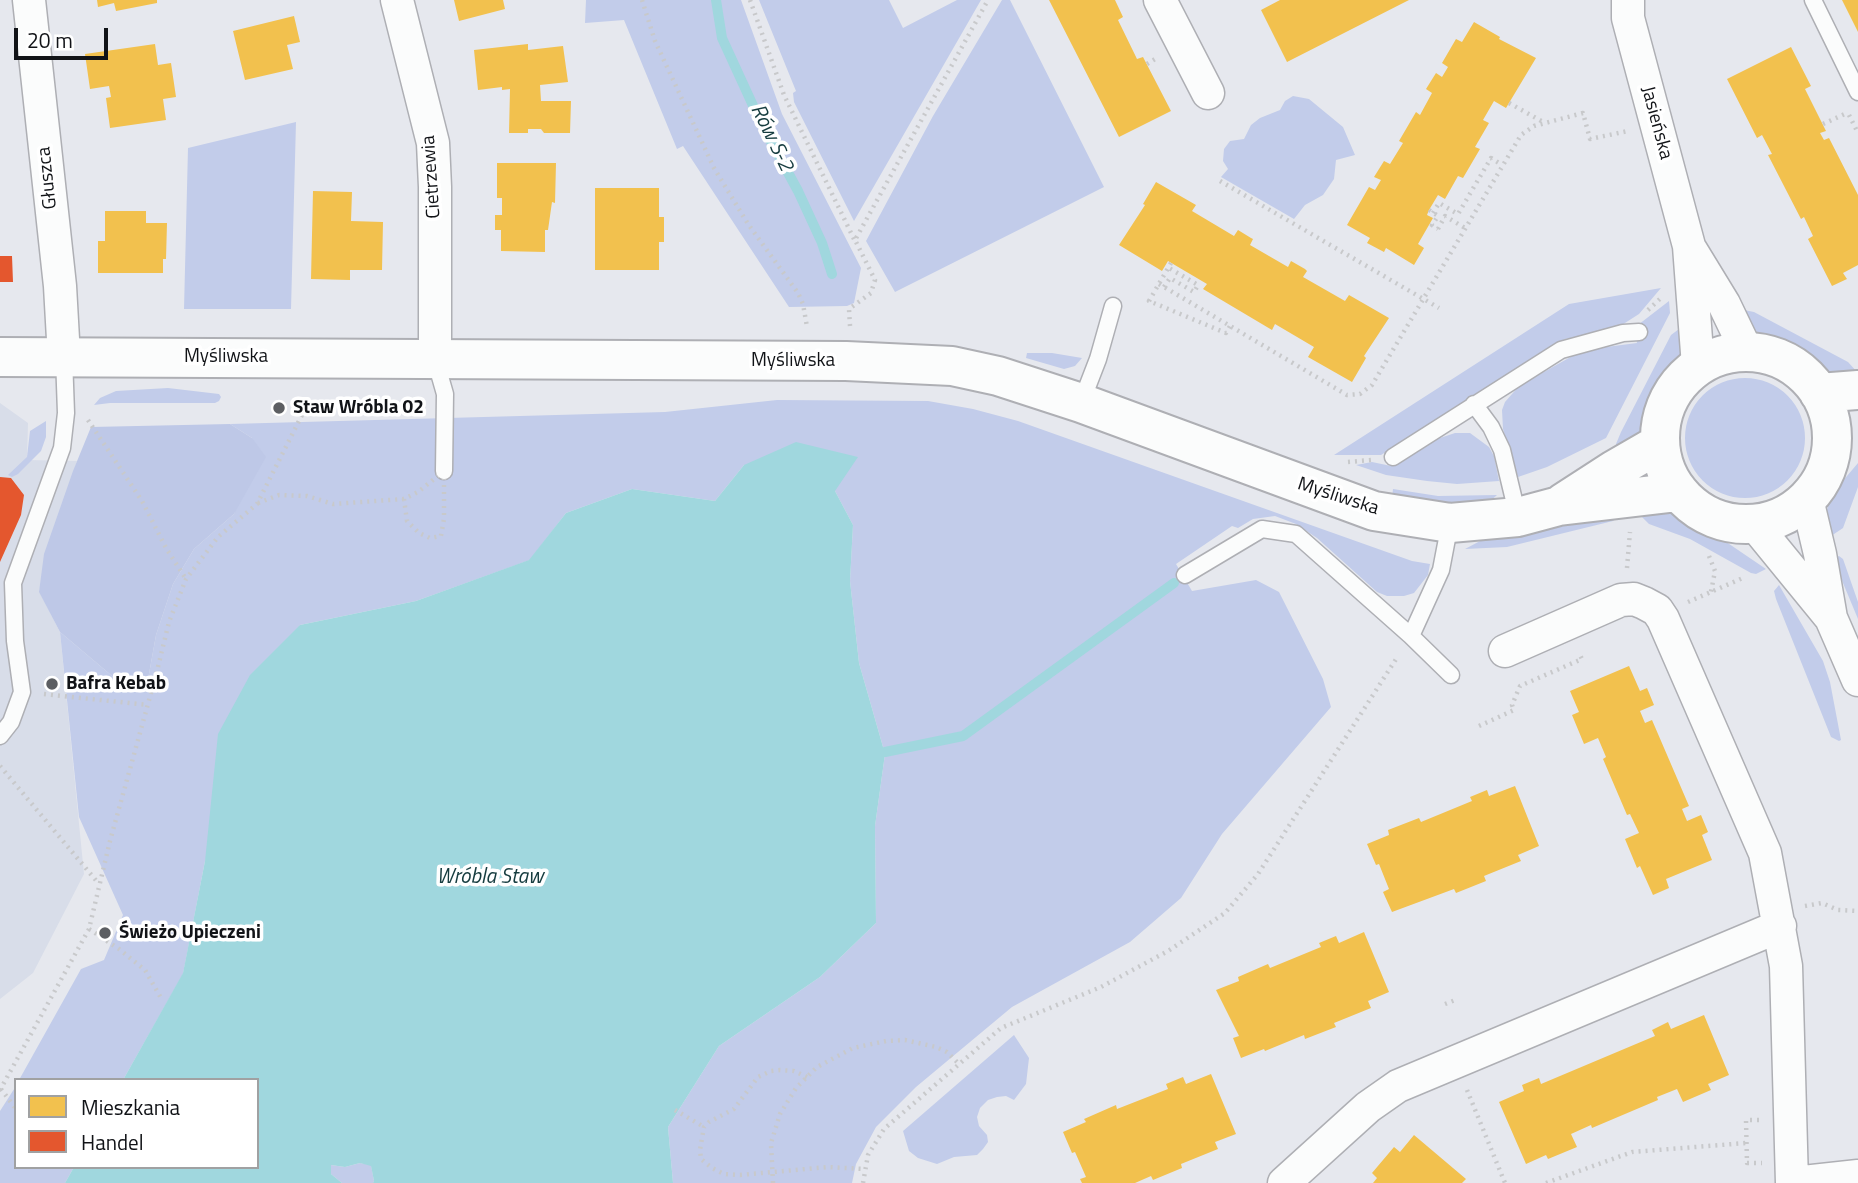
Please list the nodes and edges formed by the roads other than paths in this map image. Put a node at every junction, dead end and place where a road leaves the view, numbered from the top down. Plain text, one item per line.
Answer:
1 (29, 0) edge
2 (397, 0) edge
3 (1160, 0) edge
4 (1628, 0) edge
5 (1812, 0) edge
6 (1858, 92) edge
7 (1208, 93) dead end
8 (1689, 246) junction
9 (1112, 306) dead end
10 (1639, 332) dead end
11 (1747, 352) junction
12 (0, 357) edge
13 (64, 357) junction
14 (435, 358) junction
15 (1698, 366) junction
16 (1858, 390) edge
17 (1819, 393) junction
18 (1081, 403) junction
19 (1474, 404) junction
20 (1845, 440) edge
21 (1659, 444) junction
22 (1392, 457) road end
23 (444, 471) road end
24 (1678, 492) junction
25 (1807, 499) junction
26 (1559, 506) junction
27 (1518, 517) junction
28 (1450, 523) junction
29 (1754, 524) junction
30 (1185, 575) dead end
31 (1831, 618) junction
32 (1411, 636) junction
33 (1505, 651) dead end
34 (1451, 675) dead end
35 (1858, 681) edge
36 (0, 736) edge
37 (1780, 926) junction
38 (1786, 1176) edge
39 (1858, 1176) edge
40 (1284, 1183) edge

1 - 13 street, Głuszca
2 - 14 street, Cietrzewia
3 - 7 street
4 - 8 street, Jasieńska
5 - 6 lane
8 - 11 street, Jasieńska
8 - 15 street, Jasieńska
9 - 18 lane
10 - 19 lane
11 - 15 street
11 - 17 street
12 - 13 street, Myśliwska
13 - 14 street, Myśliwska
13 - 36 lane
14 - 18 street, Myśliwska
14 - 23 lane
15 - 21 street
16 - 17 street
17 - 20 street
18 - 28 street, Myśliwska
19 - 22 lane
19 - 27 lane
20 - 25 street
21 - 24 street
21 - 26 street, Myśliwska
24 - 26 street, Myśliwska
24 - 29 street
25 - 29 street
25 - 31 street
26 - 27 street, Myśliwska
27 - 28 street, Myśliwska
28 - 32 lane
29 - 31 street
30 - 32 lane
31 - 35 street
32 - 34 lane
33 - 37 street
37 - 38 street
37 - 40 street
38 - 39 street

